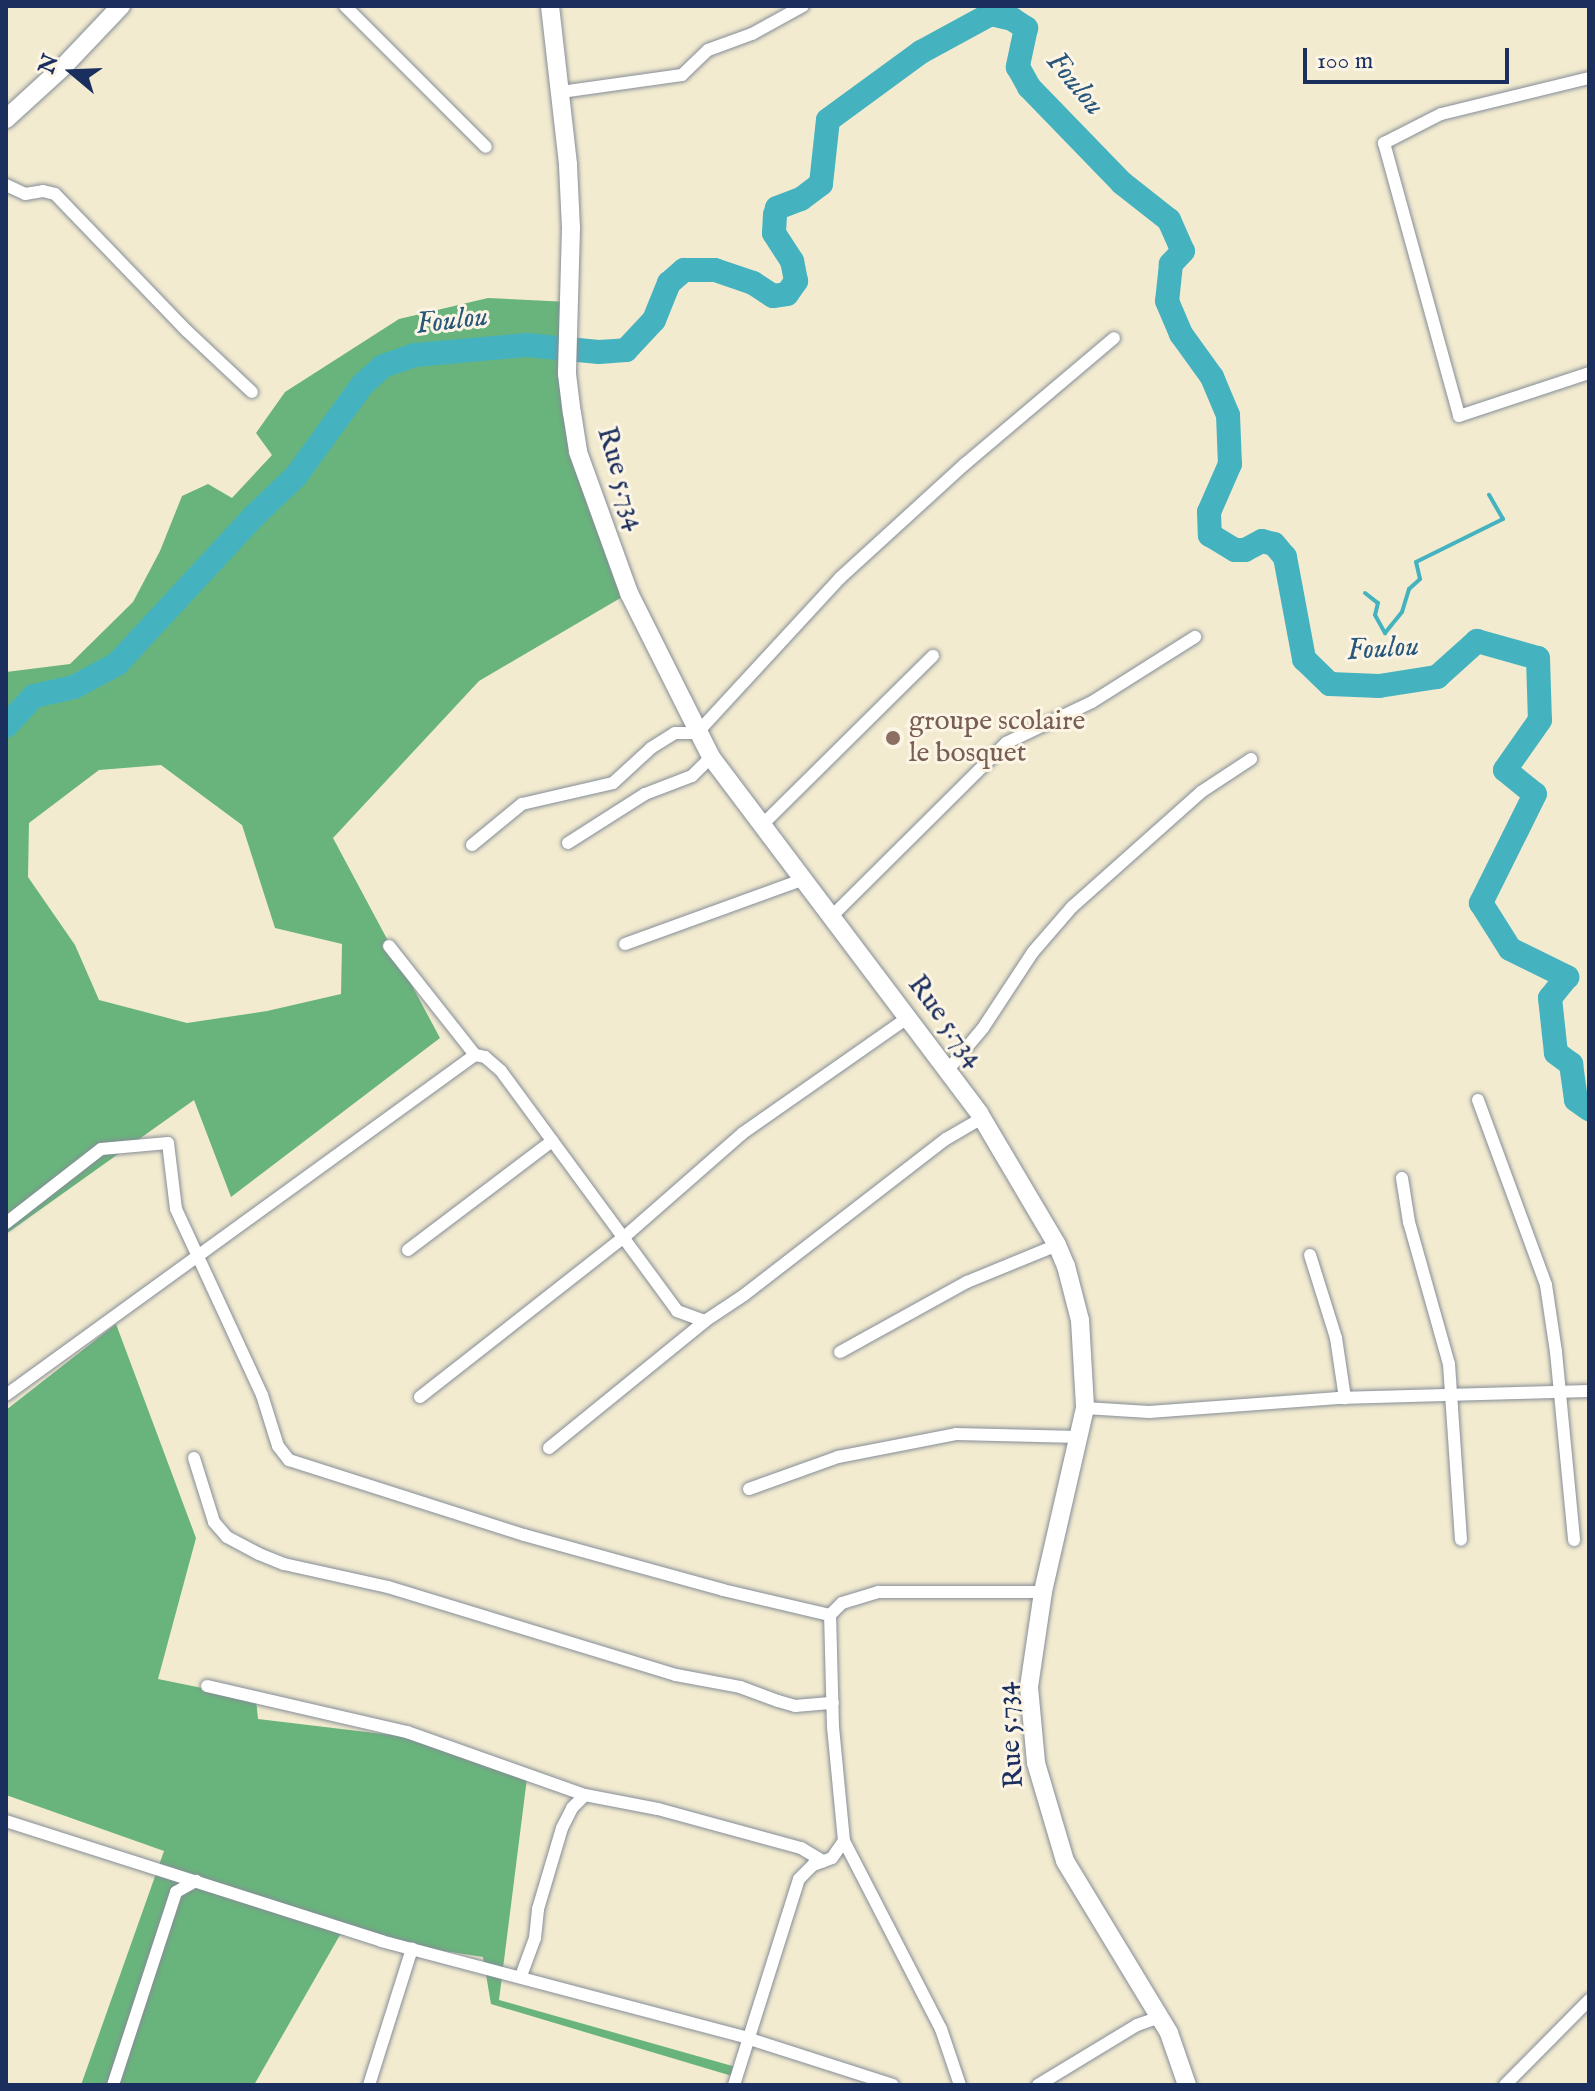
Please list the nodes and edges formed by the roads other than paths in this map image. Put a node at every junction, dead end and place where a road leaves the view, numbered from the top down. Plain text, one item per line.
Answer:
1 (121, 6) edge
2 (345, 6) edge
3 (550, 6) edge
4 (803, 6) edge
5 (1589, 78) edge
6 (561, 92) junction
7 (6, 119) edge
8 (486, 147) dead end
9 (6, 185) edge
10 (1114, 338) dead end
11 (1589, 373) edge
12 (252, 392) dead end
13 (1195, 637) dead end
14 (933, 656) dead end
15 (697, 733) junction
16 (711, 757) junction
17 (1251, 759) dead end
18 (761, 826) junction
19 (568, 843) dead end
20 (472, 845) dead end
21 (802, 880) junction
22 (830, 918) junction
23 (625, 944) dead end
24 (389, 946) dead end
25 (907, 1018) junction
26 (475, 1055) junction
27 (947, 1071) junction
28 (1478, 1100) dead end
29 (982, 1118) junction
30 (552, 1141) junction
31 (1402, 1178) dead end
32 (6, 1223) edge
33 (623, 1238) junction
34 (1057, 1245) junction
35 (408, 1250) dead end
36 (1310, 1255) dead end
37 (199, 1259) junction
38 (705, 1321) junction
39 (840, 1352) dead end
40 (1560, 1391) junction
41 (1589, 1391) edge
42 (6, 1395) edge
43 (1452, 1395) junction
44 (420, 1397) dead end
45 (1345, 1398) junction
46 (1085, 1408) junction
47 (1080, 1437) junction
48 (549, 1448) dead end
49 (194, 1458) dead end
50 (749, 1489) dead end
51 (1461, 1540) dead end
52 (1574, 1540) dead end
53 (1043, 1592) junction
54 (830, 1615) junction
55 (207, 1686) dead end
56 (833, 1703) junction
57 (585, 1795) junction
58 (6, 1821) edge
59 (844, 1841) junction
60 (823, 1861) junction
61 (196, 1881) junction
62 (412, 1949) junction
63 (521, 1976) junction
64 (1589, 2000) edge
65 (1160, 2017) junction
66 (747, 2038) junction
67 (865, 2081) edge
68 (113, 2085) edge
69 (369, 2085) edge
70 (734, 2085) edge
71 (893, 2085) edge
72 (960, 2085) edge
73 (1038, 2085) edge
74 (1187, 2085) edge
75 (1505, 2085) edge

1 - 7 street
2 - 8 street
3 - 6 street, Rue 5.734
4 - 6 street
5 - 11 street
6 - 15 street, Rue 5.734
9 - 12 street
10 - 15 street
13 - 22 street
14 - 18 street
15 - 16 street, Rue 5.734
15 - 20 street
16 - 18 street, Rue 5.734
16 - 19 street
17 - 27 street
18 - 21 street, Rue 5.734
21 - 22 street, Rue 5.734
21 - 23 street
22 - 25 street, Rue 5.734
24 - 26 street
25 - 27 street, Rue 5.734
25 - 33 street
26 - 30 street
26 - 37 street
27 - 29 street, Rue 5.734
28 - 40 street
29 - 34 street, Rue 5.734
29 - 38 street
30 - 33 street
30 - 35 street
31 - 43 street
32 - 37 street
33 - 38 street
33 - 44 street
34 - 39 street
34 - 46 street, Rue 5.734
36 - 45 street
37 - 42 street
37 - 54 street
38 - 48 street
40 - 41 street
40 - 43 street
40 - 52 street
43 - 45 street
43 - 51 street
45 - 46 street
46 - 47 street, Rue 5.734
47 - 50 street
47 - 53 street, Rue 5.734
49 - 56 street
53 - 54 street
53 - 65 street, Rue 5.734
54 - 56 street
55 - 57 street
56 - 59 street
57 - 60 street
57 - 63 street
58 - 61 street
59 - 60 street
59 - 72 street
60 - 66 street
61 - 62 street
61 - 68 street
62 - 63 street
62 - 69 street
63 - 66 street
64 - 75 street
65 - 73 street
65 - 74 street, Rue 5.734
66 - 67 street
66 - 70 street
67 - 71 street

